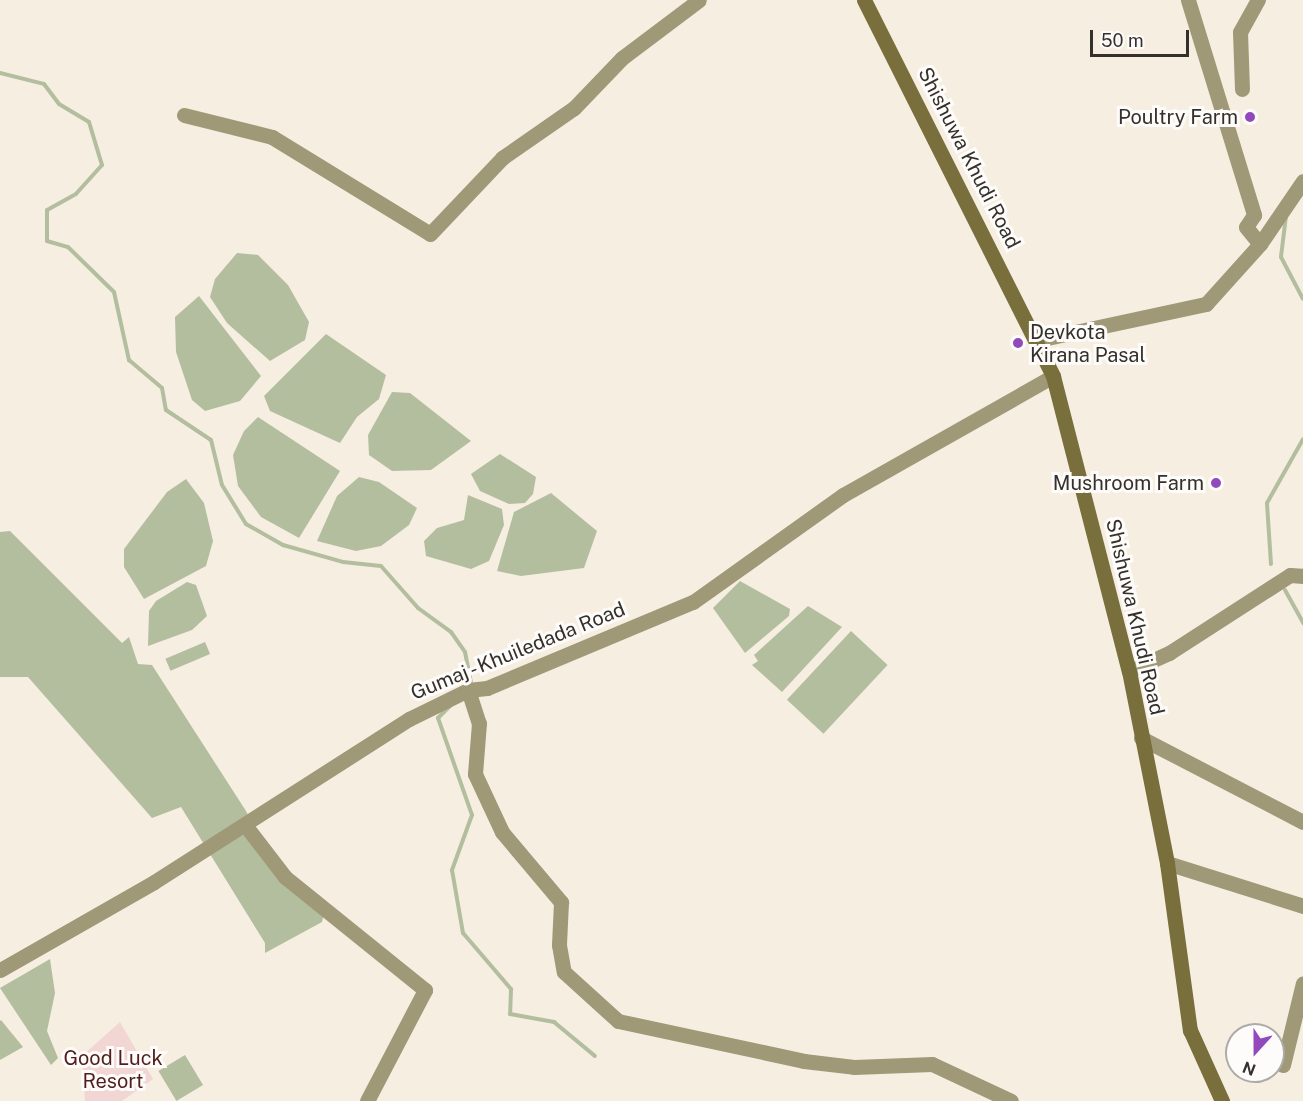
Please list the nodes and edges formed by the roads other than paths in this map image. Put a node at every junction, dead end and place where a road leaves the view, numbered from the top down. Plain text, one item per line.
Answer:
1 (699, 0) edge
2 (864, 0) edge
3 (1188, 0) edge
4 (1258, 0) edge
5 (1242, 89) dead end
6 (184, 116) dead end
7 (1303, 181) edge
8 (1260, 244) junction
9 (1038, 340) junction
10 (1053, 376) junction
11 (1303, 576) edge
12 (1129, 671) junction
13 (468, 690) junction
14 (1141, 738) junction
15 (1303, 822) edge
16 (245, 825) junction
17 (1167, 863) junction
18 (1303, 906) edge
19 (0, 970) edge
20 (1303, 983) edge
21 (1285, 1057) edge
22 (367, 1101) edge
23 (1011, 1101) edge
24 (1222, 1101) edge

1 - 6 street
2 - 9 main road, Shishuwa Khudi Road
3 - 8 street
4 - 5 street
7 - 8 street
8 - 9 street
9 - 10 main road, Shishuwa Khudi Road
10 - 12 main road, Shishuwa Khudi Road
10 - 13 street, Gumaj - Khuiledada Road
11 - 12 street
12 - 14 main road, Shishuwa Khudi Road
13 - 16 street, Gumaj - Khuiledada Road
13 - 23 street
14 - 15 street
14 - 17 main road, Shishuwa Khudi Road
16 - 19 street, Gumaj - Khuiledada Road
16 - 22 street
17 - 18 street
17 - 24 main road, Shishuwa Khudi Road
20 - 21 street

